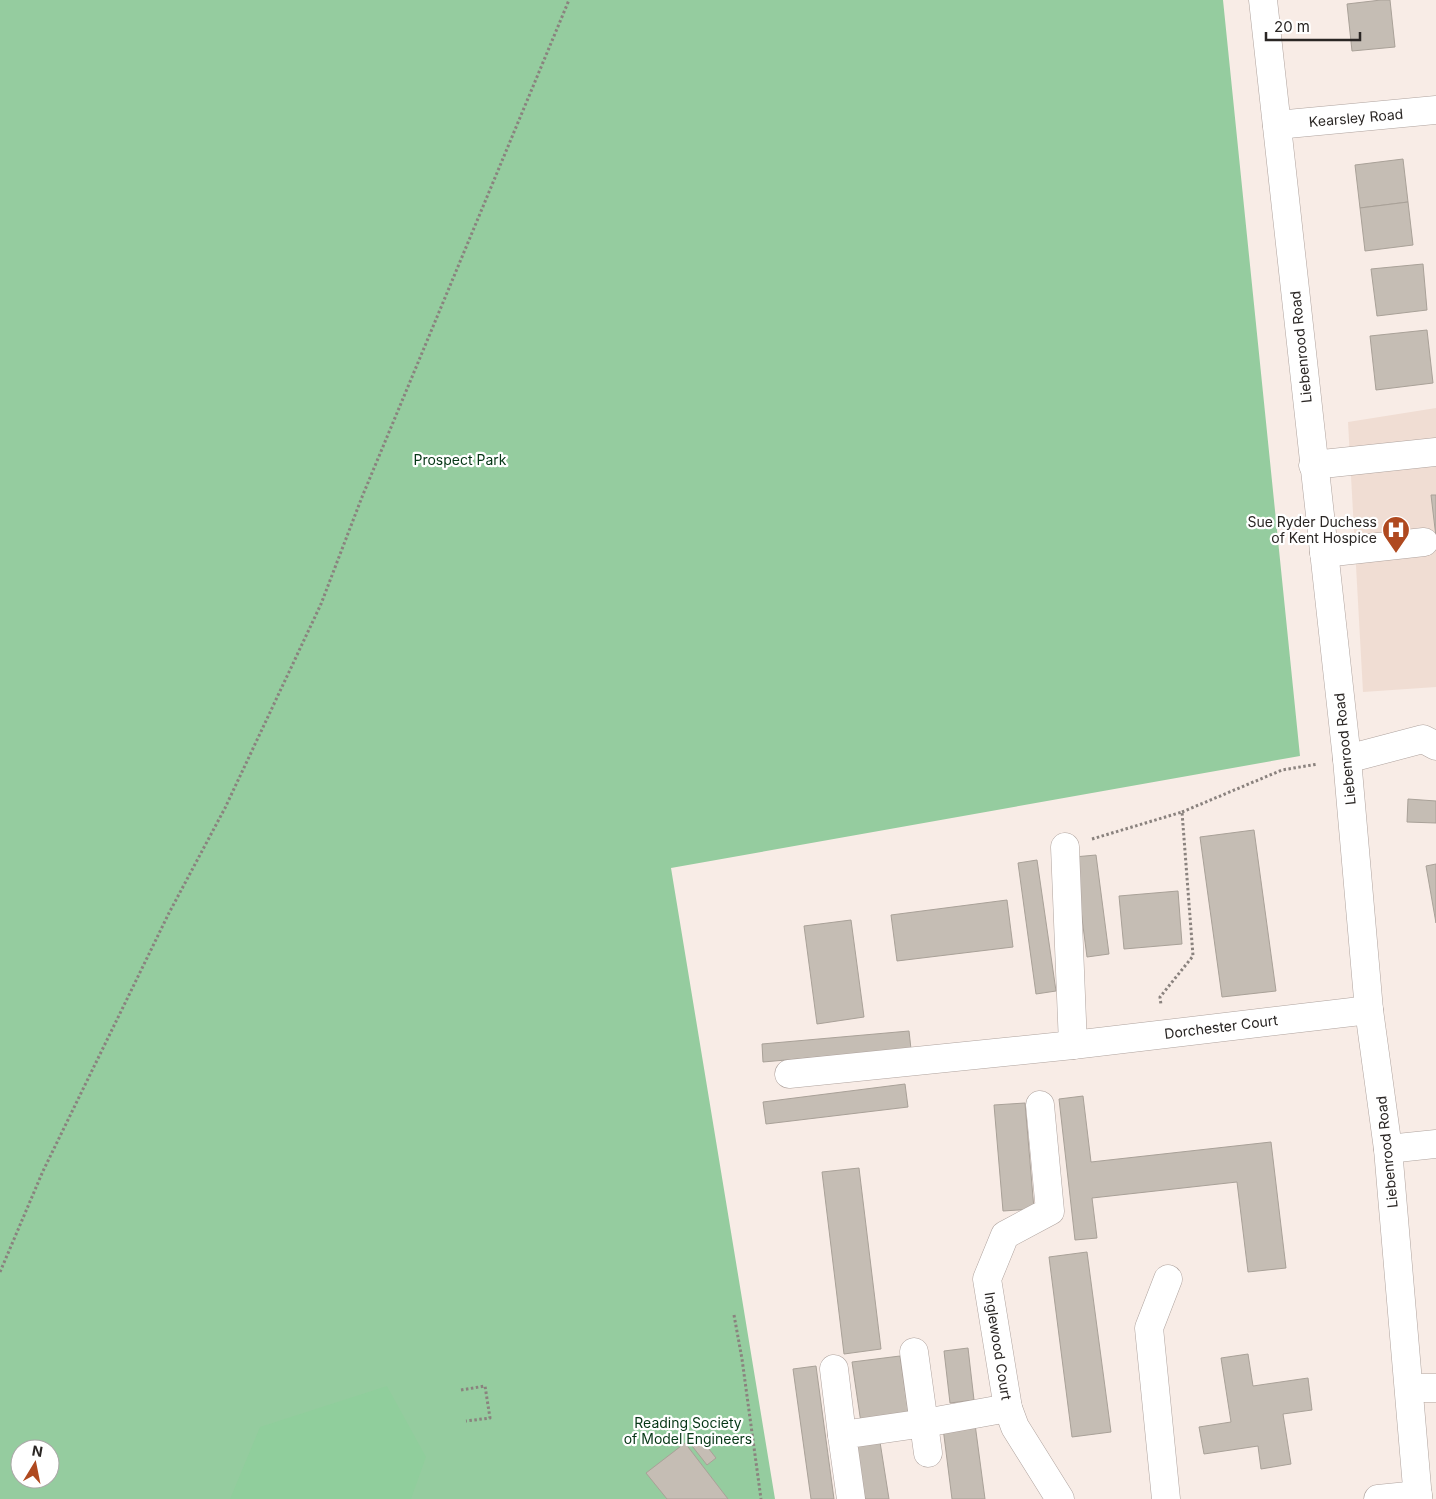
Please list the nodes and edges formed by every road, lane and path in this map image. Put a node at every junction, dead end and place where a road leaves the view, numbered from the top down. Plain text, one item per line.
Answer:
1 (569, 0) edge
2 (1263, 0) edge
3 (1436, 110) edge
4 (1277, 125) junction
5 (1436, 452) edge
6 (1313, 465) junction
7 (1424, 542) dead end
8 (1324, 553) junction
9 (1436, 746) edge
10 (1347, 759) junction
11 (1182, 812) junction
12 (1065, 847) joint
13 (1369, 1010) junction
14 (1166, 1033) junction
15 (1073, 1045) junction
16 (789, 1074) dead end
17 (1040, 1106) dead end
18 (1436, 1144) edge
19 (1388, 1149) junction
20 (0, 1272) edge
21 (1168, 1279) dead end
22 (734, 1315) dead end
23 (914, 1352) dead end
24 (834, 1369) dead end
25 (1423, 1388) edge
26 (461, 1390) dead end
27 (1008, 1408) junction
28 (466, 1421) dead end
29 (924, 1423) junction
30 (842, 1435) junction
31 (928, 1452) dead end
32 (1418, 1497) edge
33 (761, 1499) edge
34 (851, 1499) edge
35 (1060, 1499) edge
36 (1166, 1499) edge
37 (1378, 1499) edge

1 - 20 path
2 - 4 street, Liebenrood Road
3 - 4 street, Kearsley Road
4 - 6 street, Liebenrood Road
5 - 6 street
6 - 8 street, Liebenrood Road
7 - 8 street
8 - 10 street, Liebenrood Road
9 - 10 street
10 - 11 path
10 - 13 street, Liebenrood Road
11 - 12 path
11 - 14 path
12 - 15 street
13 - 14 street, Dorchester Court
13 - 19 street, Liebenrood Road
14 - 15 street, Dorchester Court
15 - 16 street, Dorchester Court
17 - 27 street, Inglewood Court
18 - 19 street
19 - 25 street, Liebenrood Road
21 - 36 street
22 - 33 path
23 - 29 street
24 - 30 street
25 - 32 street, Liebenrood Road
26 - 28 path
27 - 29 street, Inglewood Court
27 - 35 street, Inglewood Court
29 - 30 street, Inglewood Court
29 - 31 street
30 - 34 street
32 - 37 street

